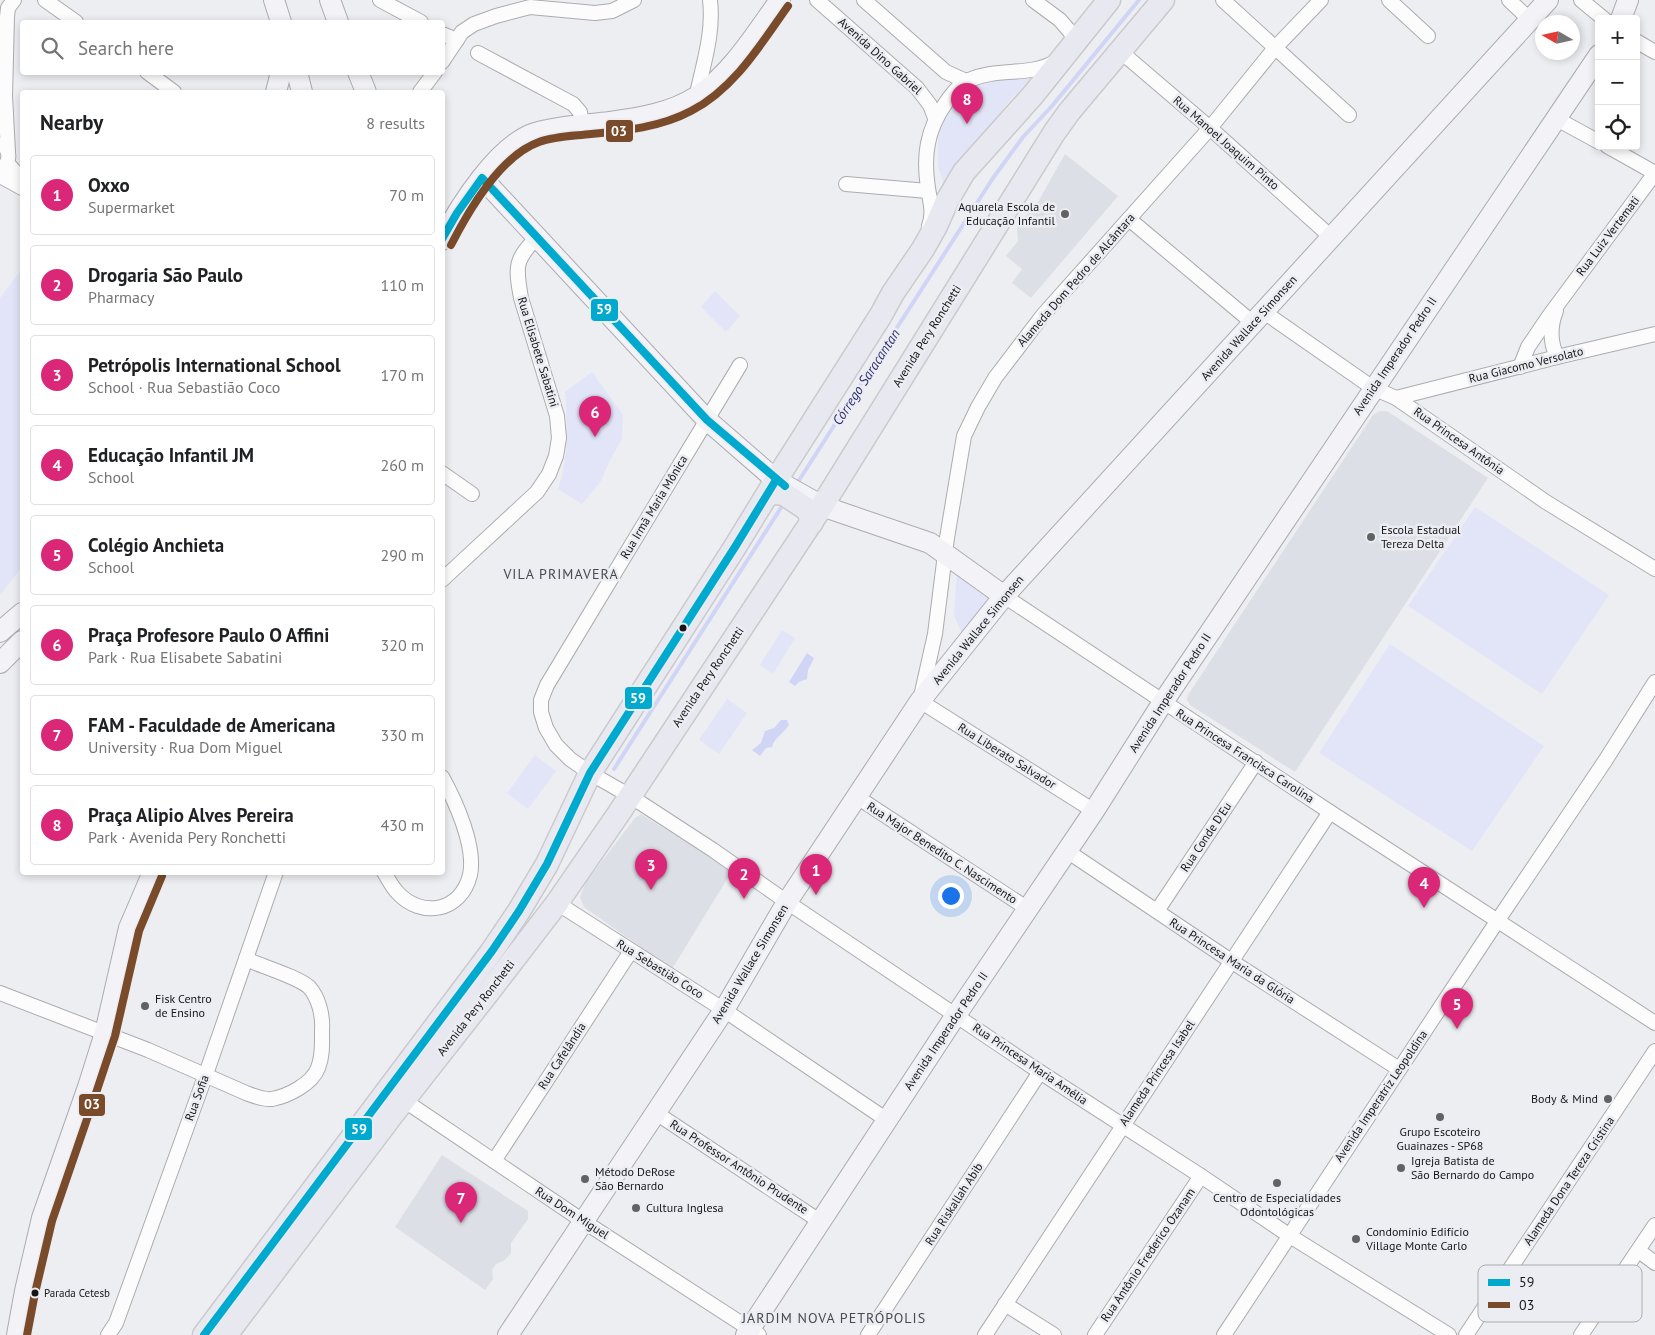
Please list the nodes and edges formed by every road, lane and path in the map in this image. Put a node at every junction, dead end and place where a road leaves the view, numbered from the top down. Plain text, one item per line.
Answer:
1 (14, 0) edge
2 (45, 0) edge
3 (274, 0) edge
4 (330, 0) edge
5 (380, 0) edge
6 (552, 0) edge
7 (634, 0) edge
8 (710, 0) edge
9 (780, 0) edge
10 (817, 0) edge
11 (864, 0) edge
12 (1033, 0) edge
13 (1109, 0) edge
14 (1163, 0) edge
15 (1222, 0) edge
16 (1320, 0) edge
17 (1389, 0) edge
18 (1509, 0) edge
19 (1548, 0) edge
20 (1581, 0) edge
21 (1628, 0) edge
22 (539, 7) junction
23 (1599, 15) edge
24 (1622, 15) edge
25 (73, 20) edge
26 (280, 20) edge
27 (337, 20) edge
28 (416, 20) edge
29 (1530, 20) junction
30 (445, 35) edge
31 (1428, 36) dead end
32 (457, 40) junction
33 (1640, 43) edge
34 (1072, 46) junction
35 (1275, 48) junction
36 (1120, 51) junction
37 (1655, 52) edge
38 (478, 53) dead end
39 (445, 58) edge
40 (1595, 60) edge
41 (151, 75) edge
42 (280, 75) edge
43 (297, 75) edge
44 (359, 75) edge
45 (433, 75) edge
46 (966, 81) junction
47 (171, 90) edge
48 (276, 90) edge
49 (301, 90) edge
50 (365, 90) edge
51 (422, 90) edge
52 (5, 96) junction
53 (696, 98) junction
54 (0, 113) edge
55 (1349, 115) dead end
56 (936, 118) junction
57 (1555, 118) junction
58 (582, 125) junction
59 (1210, 128) junction
60 (1595, 140) edge
61 (1614, 150) edge
62 (4, 157) edge
63 (1655, 173) edge
64 (0, 176) edge
65 (20, 177) edge
66 (482, 178) junction
67 (846, 184) dead end
68 (20, 187) edge
69 (928, 191) junction
70 (1129, 219) junction
71 (445, 235) edge
72 (538, 236) junction
73 (1331, 236) junction
74 (893, 293) junction
75 (1562, 299) junction
76 (1258, 318) junction
77 (1655, 334) edge
78 (1557, 357) junction
79 (740, 365) dead end
80 (1520, 367) junction
81 (1373, 388) junction
82 (1432, 390) junction
83 (1396, 398) junction
84 (707, 420) junction
85 (1429, 421) junction
86 (445, 476) edge
87 (778, 488) junction
88 (472, 494) dead end
89 (812, 509) junction
90 (945, 552) junction
91 (1655, 570) edge
92 (445, 577) edge
93 (1004, 596) junction
94 (20, 615) edge
95 (0, 632) edge
96 (20, 643) edge
97 (0, 663) edge
98 (1655, 682) edge
99 (920, 701) junction
100 (1163, 702) junction
101 (1256, 762) junction
102 (590, 773) junction
103 (445, 782) edge
104 (630, 796) junction
105 (857, 797) junction
106 (1094, 810) junction
107 (1330, 812) junction
108 (1067, 851) junction
109 (152, 875) edge
110 (275, 875) edge
111 (386, 875) edge
112 (787, 902) junction
113 (557, 903) junction
114 (1028, 909) junction
115 (1156, 911) junction
116 (1498, 920) junction
117 (631, 952) junction
118 (246, 959) junction
119 (1231, 962) junction
120 (0, 993) edge
121 (724, 1010) junction
122 (956, 1014) junction
123 (1655, 1023) edge
124 (105, 1034) junction
125 (1655, 1051) edge
126 (1399, 1069) junction
127 (1040, 1072) junction
128 (206, 1074) junction
129 (396, 1095) junction
130 (656, 1113) junction
131 (887, 1120) junction
132 (1122, 1125) junction
133 (494, 1161) junction
134 (1201, 1176) junction
135 (583, 1221) junction
136 (822, 1222) junction
137 (1655, 1225) edge
138 (1290, 1236) junction
139 (1639, 1251) junction
140 (1655, 1263) edge
141 (1513, 1265) edge
142 (1629, 1265) edge
143 (1005, 1304) junction
144 (1478, 1317) edge
145 (1590, 1322) edge
146 (112, 1329) edge
147 (752, 1333) edge
148 (17, 1335) edge
149 (204, 1335) edge
150 (226, 1335) edge
151 (508, 1335) edge
152 (868, 1335) edge
153 (985, 1335) edge
154 (1054, 1335) edge
155 (1095, 1335) edge
156 (1224, 1335) edge
157 (1449, 1335) edge
158 (1466, 1335) edge
159 (1581, 1335) edge

1 - 52 street
2 - 25 street
3 - 26 street
4 - 27 street
5 - 28 street
6 - 22 street
7 - 22 street
8 - 53 street
9 - 53 street
10 - 56 street, Avenida Dino Gabriel
11 - 46 street
12 - 34 street
13 - 34 main road, Avenida Pery Ronchetti
14 - 36 main road, Avenida Pery Ronchetti
15 - 35 street
16 - 35 street, Alameda Dom Pedro de Alcântara
17 - 31 street
18 - 29 street
19 - 29 street, Avenida Wallace Simonsen
20 - 23 street
21 - 24 street
22 - 32 street
29 - 73 street, Avenida Wallace Simonsen
30 - 32 street
32 - 39 street
33 - 37 street
34 - 46 street, Avenida Pery Ronchetti
34 - 74 main road, Avenida Pery Ronchetti
35 - 55 street
35 - 59 street, Alameda Dom Pedro de Alcântara
36 - 59 street, Rua Manoel Joaquim Pinto
36 - 89 main road, Avenida Pery Ronchetti
38 - 58 street
40 - 57 street, Avenida Imperador Pedro II
41 - 47 street
42 - 48 street
43 - 49 street
44 - 50 street
45 - 51 street
46 - 56 street, Avenida Pery Ronchetti
52 - 54 street
52 - 62 street
53 - 58 street
56 - 69 street, Avenida Pery Ronchetti
57 - 60 street
57 - 81 street, Avenida Imperador Pedro II
58 - 66 street
59 - 70 street, Alameda Dom Pedro de Alcântara
59 - 73 street, Rua Manoel Joaquim Pinto
61 - 63 street
62 - 65 street
63 - 75 street, Rua Luiz Vertemati
64 - 68 street
66 - 71 street
66 - 72 street
67 - 69 street
69 - 74 street, Avenida Pery Ronchetti
70 - 76 street, Rua Princesa Antônia
70 - 90 street, Alameda Dom Pedro de Alcântara
72 - 84 street
72 - 92 street, Rua Elisabete Sabatini
73 - 76 street, Avenida Wallace Simonsen
74 - 87 main road, Avenida Pery Ronchetti
75 - 78 street, Rua Luiz Vertemati
75 - 80 street, Rua Luiz Vertemati
76 - 81 street, Rua Princesa Antônia
76 - 93 street, Avenida Wallace Simonsen
77 - 78 street, Rua Giacomo Versolato
78 - 80 street, Rua Giacomo Versolato
79 - 84 street, Rua Irmã Maria Mônica
80 - 82 street, Rua Giacomo Versolato
81 - 83 street, Rua Princesa Antônia
81 - 100 street, Avenida Imperador Pedro II
82 - 83 street, Rua Giacomo Versolato
82 - 85 street
83 - 85 street, Rua Princesa Antônia
84 - 87 street
84 - 102 street, Rua Irmã Maria Mônica
85 - 91 street, Rua Princesa Antônia
86 - 88 street
87 - 89 main road
87 - 102 main road, Avenida Pery Ronchetti
89 - 90 street, Rua Princesa Francisca Carolina
89 - 104 main road, Avenida Pery Ronchetti
90 - 93 street, Rua Princesa Francisca Carolina
90 - 99 street, Alameda Dom Pedro de Alcântara
93 - 99 street, Avenida Wallace Simonsen
93 - 100 street, Rua Princesa Francisca Carolina
94 - 95 street
96 - 97 street
98 - 116 street, Avenida Imperatriz Leopoldina
99 - 105 street, Avenida Wallace Simonsen
99 - 106 street, Rua Liberato Salvador
100 - 101 street, Rua Princesa Francisca Carolina
100 - 106 street, Avenida Imperador Pedro II
101 - 107 street, Rua Princesa Francisca Carolina
101 - 115 street, Rua Conde D'Eu
102 - 104 street, Rua Princesa Maria Amélia
102 - 129 main road, Avenida Pery Ronchetti
103 - 111 street
104 - 112 street, Rua Princesa Maria Amélia
104 - 113 main road, Avenida Pery Ronchetti
105 - 112 street, Avenida Wallace Simonsen
105 - 114 street, Rua Major Benedito C. Nascimento
106 - 108 street, Avenida Imperador Pedro II
107 - 116 street, Rua Princesa Francisca Carolina
107 - 119 street, Alameda Princesa Isabel
108 - 114 street, Avenida Imperador Pedro II
108 - 115 street, Rua Princesa Maria da Glória
109 - 124 street
110 - 118 street, Rua Sofia
112 - 121 street, Avenida Wallace Simonsen
112 - 122 street, Rua Princesa Maria Amélia
113 - 117 street, Rua Sebastião Coco
113 - 129 main road, Avenida Pery Ronchetti
114 - 122 street, Avenida Imperador Pedro II
115 - 119 street, Rua Princesa Maria da Glória
116 - 123 street, Rua Princesa Francisca Carolina
116 - 126 street, Avenida Imperatriz Leopoldina
117 - 121 street, Rua Sebastião Coco
117 - 133 street, Rua Cafelândia
118 - 128 street, Rua Sofia
118 - 128 street
119 - 126 street, Rua Princesa Maria da Glória
119 - 132 street, Alameda Princesa Isabel
120 - 124 street
121 - 130 street, Avenida Wallace Simonsen
121 - 131 street, Rua Sebastião Coco
122 - 127 street, Rua Princesa Maria Amélia
122 - 131 street, Avenida Imperador Pedro II
124 - 128 street
124 - 148 street
125 - 141 street, Alameda Dona Tereza Cristina
126 - 138 street, Avenida Imperatriz Leopoldina
127 - 132 street, Rua Princesa Maria Amélia
127 - 152 street, Rua Riskallah Abib
128 - 146 street, Rua Sofia
129 - 133 street, Rua Dom Miguel
129 - 149 main road, Avenida Pery Ronchetti
129 - 150 main road, Avenida Pery Ronchetti
130 - 135 street, Avenida Wallace Simonsen
130 - 136 street, Rua Professor Antônio Prudente
131 - 136 street, Avenida Imperador Pedro II
132 - 134 street, Rua Princesa Maria Amélia
132 - 143 street, Alameda Princesa Isabel
133 - 135 street, Rua Dom Miguel
134 - 138 street, Rua Princesa Maria Amélia
134 - 155 street, Rua Antônio Frederico Ozanam
135 - 147 street, Rua Dom Miguel
135 - 151 street, Avenida Wallace Simonsen
136 - 147 street, Avenida Imperador Pedro II
137 - 139 street
138 - 156 street, Avenida Imperatriz Leopoldina
138 - 157 street, Rua Princesa Maria Amélia
139 - 140 street
139 - 142 street
143 - 153 street, Alameda Princesa Isabel
143 - 154 street
144 - 158 street, Alameda Dona Tereza Cristina
145 - 159 street

